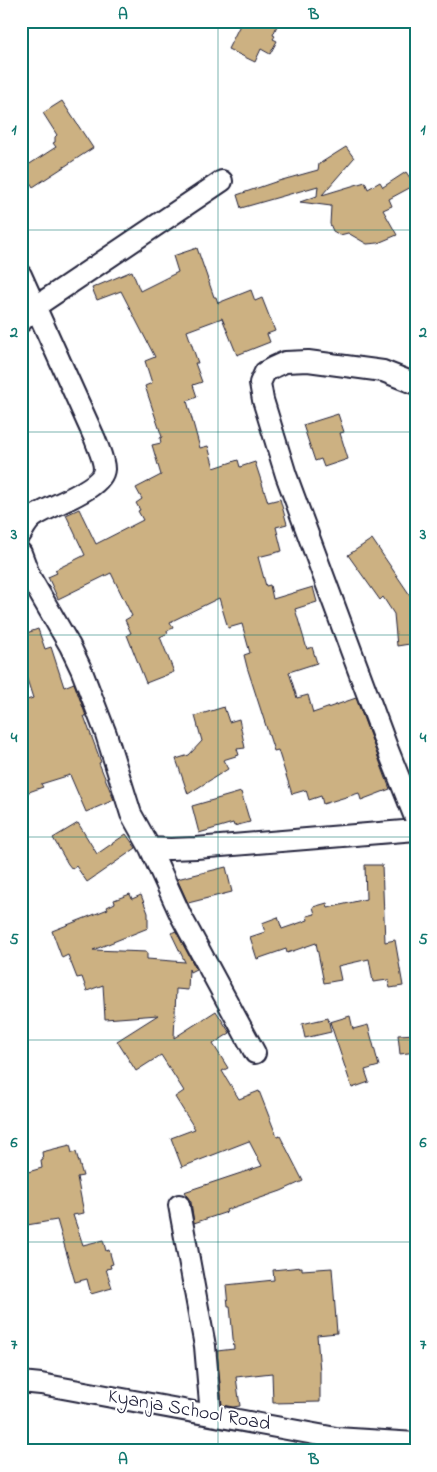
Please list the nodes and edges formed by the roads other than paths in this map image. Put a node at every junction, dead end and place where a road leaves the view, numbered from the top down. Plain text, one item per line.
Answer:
1 (222, 181) dead end
2 (21, 275) edge
3 (35, 307) junction
4 (21, 322) edge
5 (416, 384) edge
6 (21, 534) edge
7 (21, 553) edge
8 (416, 820) edge
9 (416, 830) edge
10 (150, 848) junction
11 (255, 1052) dead end
12 (179, 1205) dead end
13 (21, 1382) edge
14 (211, 1415) junction
15 (335, 1444) edge
16 (416, 1444) edge

1 - 3 street
2 - 3 street
3 - 4 street
3 - 6 street
5 - 8 street
7 - 10 street
9 - 10 street
10 - 11 street
12 - 14 street
13 - 14 street, Kyanja School Road
14 - 15 street, Kyanja School Road
15 - 16 street, Kyanja School Road

